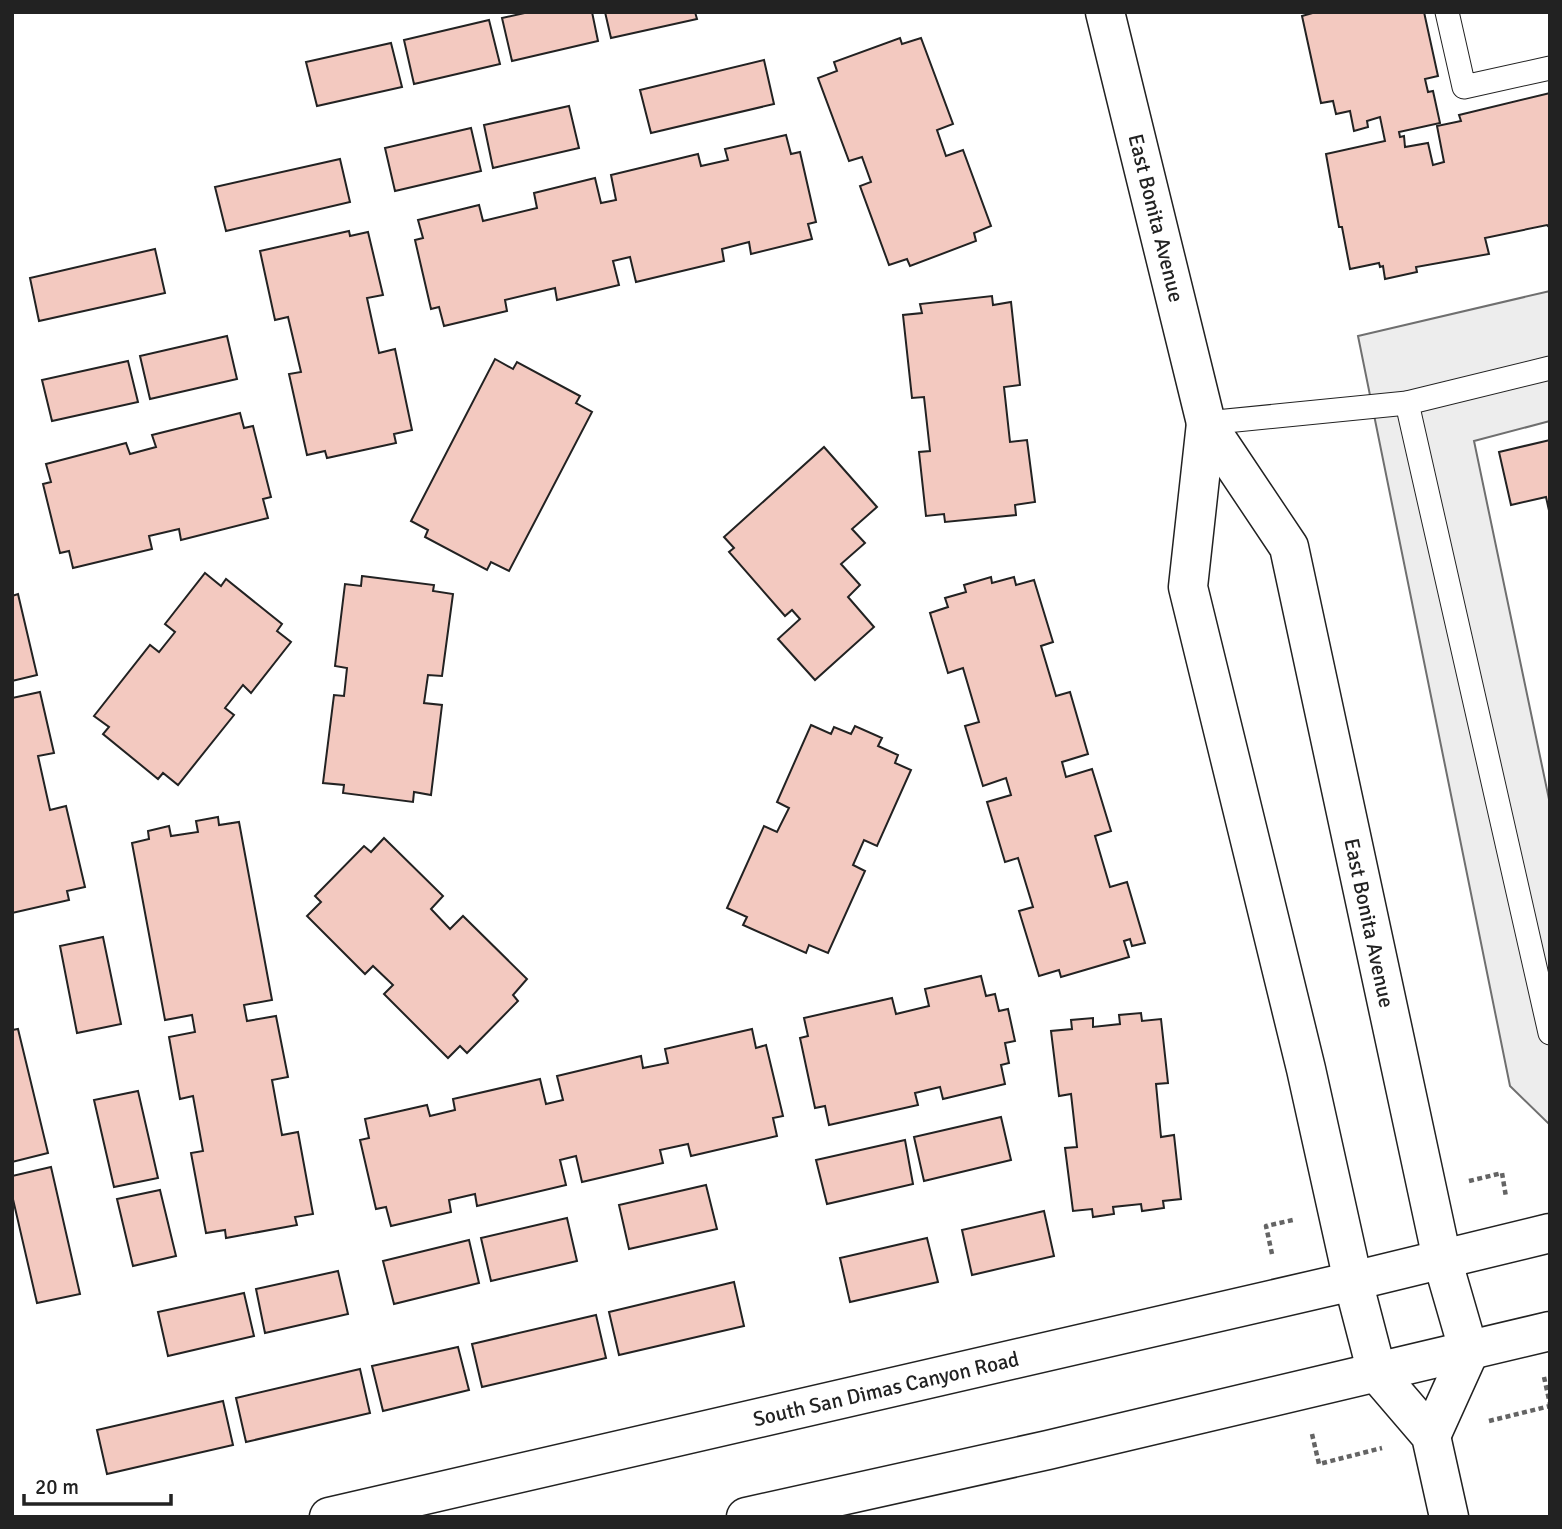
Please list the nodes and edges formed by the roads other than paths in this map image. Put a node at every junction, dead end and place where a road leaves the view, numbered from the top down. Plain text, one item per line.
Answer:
1 (1105, 12) edge
2 (1447, 12) edge
3 (1550, 68) edge
4 (1550, 368) edge
5 (1407, 402) junction
6 (1206, 423) junction
7 (1550, 1033) edge
8 (1550, 1233) edge
9 (1442, 1259) junction
10 (1353, 1281) junction
11 (1550, 1331) edge
12 (1469, 1352) junction
13 (1377, 1373) junction
14 (1431, 1436) junction
15 (329, 1517) edge
16 (746, 1517) edge
17 (1449, 1517) edge

1 - 6 main road, East Bonita Avenue
2 - 3 lane
4 - 5 lane
5 - 6 lane
5 - 7 lane
6 - 9 main road, East Bonita Avenue
6 - 10 main road, East Bonita Avenue
8 - 9 main road, South San Dimas Canyon Road
9 - 10 main road, South San Dimas Canyon Road
9 - 12 main road, East Bonita Avenue
10 - 13 main road, East Bonita Avenue
10 - 15 main road, South San Dimas Canyon Road
11 - 12 main road
12 - 13 main road
12 - 14 main road
13 - 14 main road, East Bonita Avenue
13 - 16 main road
14 - 17 main road, East Bonita Avenue

